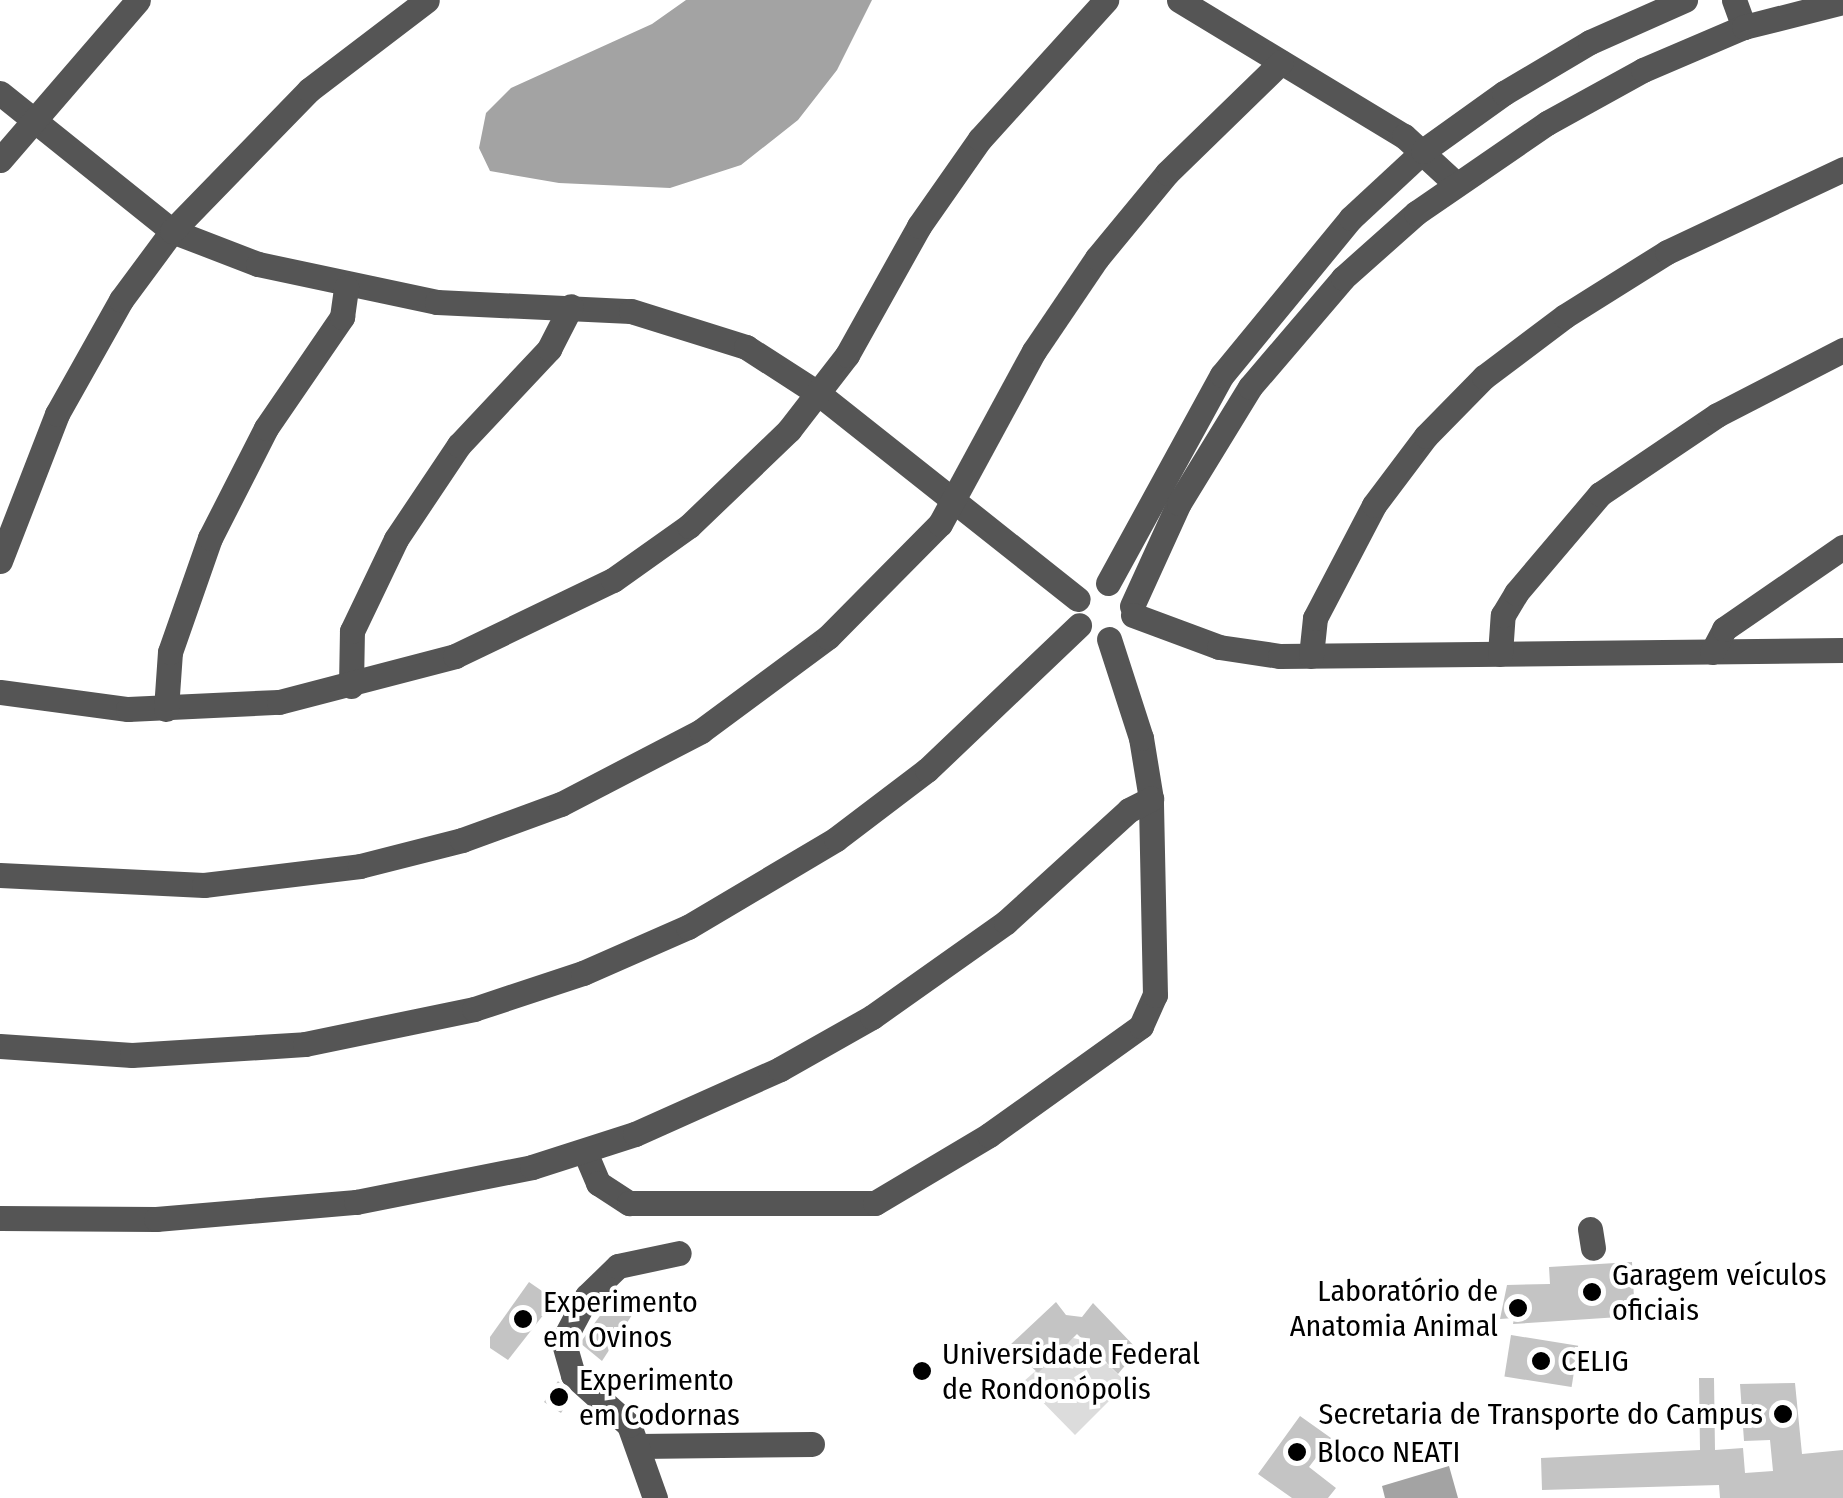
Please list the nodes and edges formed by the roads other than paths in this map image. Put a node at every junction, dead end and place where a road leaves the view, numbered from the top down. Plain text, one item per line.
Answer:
1 (138, 0) edge
2 (427, 0) edge
3 (1106, 0) edge
4 (1179, 0) edge
5 (1685, 0) edge
6 (1734, 0) edge
7 (1843, 2) edge
8 (1744, 27) junction
9 (1281, 62) junction
10 (0, 93) edge
11 (31, 118) junction
12 (1422, 151) junction
13 (0, 160) edge
14 (1843, 169) edge
15 (1454, 183) junction
16 (172, 231) junction
17 (346, 287) junction
18 (570, 306) junction
19 (1843, 350) edge
20 (820, 394) junction
21 (955, 502) junction
22 (1843, 547) edge
23 (0, 562) edge
24 (1108, 583) junction
25 (1078, 599) junction
26 (1132, 610) junction
27 (1079, 625) junction
28 (1109, 640) junction
29 (1843, 650) edge
30 (1712, 652) junction
31 (1500, 654) junction
32 (1311, 656) junction
33 (350, 686) junction
34 (0, 692) edge
35 (166, 709) junction
36 (1151, 799) junction
37 (0, 875) edge
38 (0, 1046) edge
39 (585, 1152) junction
40 (0, 1218) edge
41 (679, 1252) dead end
42 (812, 1444) dead end
43 (640, 1446) junction
44 (656, 1498) edge

1 - 11 street
2 - 16 street
3 - 20 street
4 - 9 street
5 - 12 street
6 - 8 street
7 - 8 street
8 - 15 street
9 - 12 street
9 - 21 street
10 - 11 street
11 - 13 street
11 - 16 street
12 - 15 street
12 - 24 street
14 - 32 street
15 - 26 street
16 - 17 street
16 - 23 street
17 - 18 street
17 - 35 street
18 - 20 street
18 - 33 street
19 - 31 street
20 - 21 street
20 - 33 street
21 - 25 street
21 - 37 street
22 - 30 street
24 - 25 street
24 - 26 street
25 - 27 street
26 - 28 street
26 - 32 street
27 - 28 street
27 - 38 street
28 - 36 street
29 - 30 street
30 - 31 street
31 - 32 street
33 - 35 street
34 - 35 street
36 - 39 street
36 - 39 street
39 - 40 street
41 - 43 street
42 - 43 street
43 - 44 street

